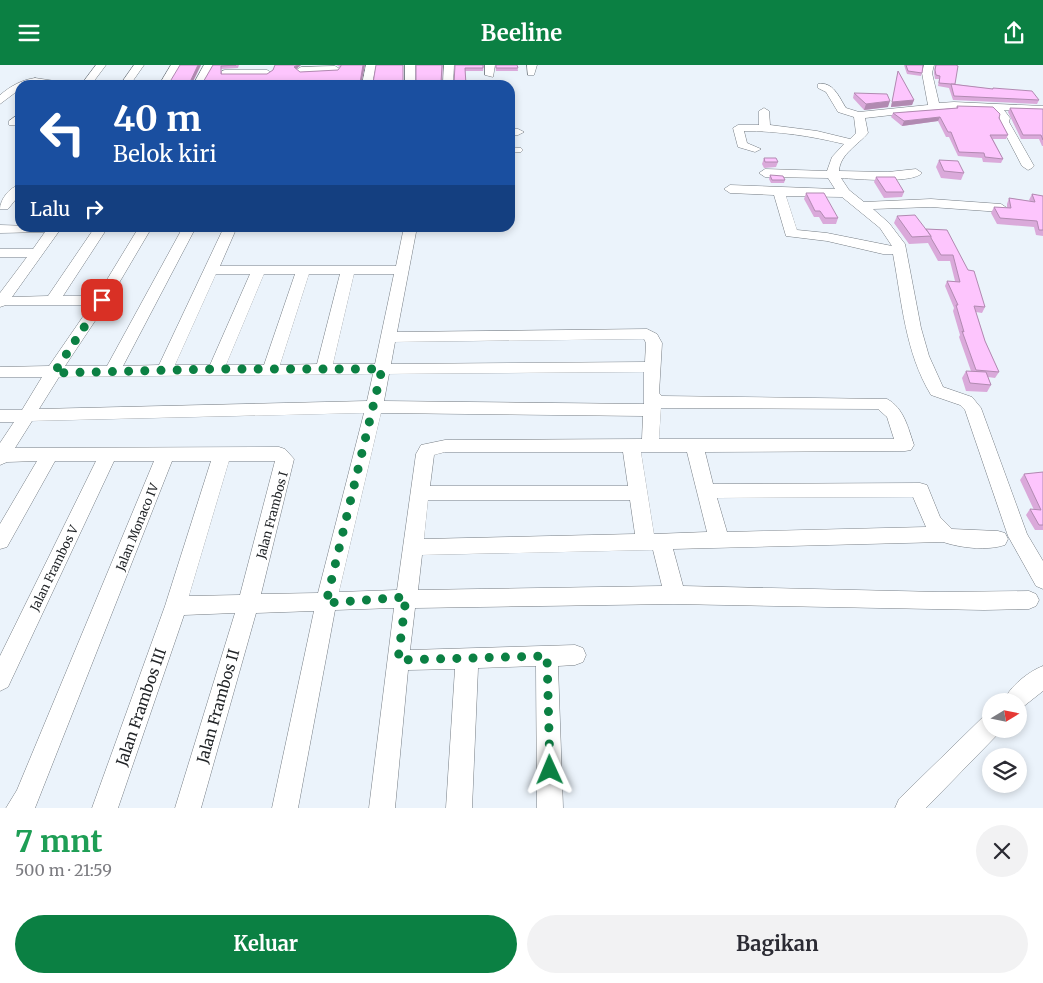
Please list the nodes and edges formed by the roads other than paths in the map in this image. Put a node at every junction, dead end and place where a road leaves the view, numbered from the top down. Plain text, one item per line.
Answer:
1 (101, 65) edge
2 (139, 65) edge
3 (176, 65) edge
4 (208, 65) edge
5 (371, 65) edge
6 (410, 65) edge
7 (449, 65) edge
8 (929, 65) edge
9 (246, 69) edge
10 (269, 69) edge
11 (334, 70) edge
12 (300, 71) edge
13 (225, 73) edge
14 (90, 80) edge
15 (128, 80) edge
16 (167, 80) edge
17 (200, 80) edge
18 (368, 80) edge
19 (410, 80) edge
20 (448, 80) edge
21 (822, 86) dead end
22 (15, 88) edge
23 (0, 101) edge
24 (934, 106) junction
25 (994, 107) junction
26 (1043, 109) edge
27 (764, 111) dead end
28 (860, 115) junction
29 (15, 120) edge
30 (0, 123) edge
31 (767, 128) junction
32 (854, 143) junction
33 (755, 149) dead end
34 (1028, 166) dead end
35 (765, 173) dead end
36 (916, 173) dead end
37 (833, 176) junction
38 (730, 189) dead end
39 (15, 192) edge
40 (779, 192) junction
41 (846, 193) junction
42 (2, 206) edge
43 (15, 206) edge
44 (863, 206) junction
45 (1001, 208) edge
46 (0, 229) edge
47 (15, 229) edge
48 (52, 232) edge
49 (99, 232) edge
50 (143, 232) edge
51 (187, 232) edge
52 (229, 232) edge
53 (410, 232) edge
54 (898, 250) junction
55 (0, 253) edge
56 (38, 253) junction
57 (212, 270) junction
58 (258, 271) junction
59 (303, 271) junction
60 (402, 271) junction
61 (348, 272) junction
62 (18, 278) junction
63 (0, 279) edge
64 (53, 300) junction
65 (102, 300) junction
66 (1, 302) edge
67 (390, 337) junction
68 (652, 367) junction
69 (216, 369) junction
70 (271, 369) junction
71 (324, 369) junction
72 (382, 369) junction
73 (165, 370) junction
74 (112, 371) junction
75 (0, 372) edge
76 (54, 373) junction
77 (653, 404) junction
78 (374, 407) junction
79 (0, 416) edge
80 (26, 416) junction
81 (640, 445) junction
82 (694, 445) junction
83 (50, 455) junction
84 (108, 455) junction
85 (166, 455) junction
86 (222, 455) junction
87 (2, 457) edge
88 (707, 491) junction
89 (420, 493) junction
90 (638, 493) junction
91 (941, 535) junction
92 (998, 539) dead end
93 (719, 540) junction
94 (0, 541) edge
95 (653, 542) junction
96 (413, 547) junction
97 (1043, 580) edge
98 (675, 595) junction
99 (406, 597) junction
100 (1028, 600) dead end
101 (326, 603) junction
102 (248, 604) junction
103 (176, 606) junction
104 (575, 655) dead end
105 (547, 656) junction
106 (467, 658) junction
107 (398, 660) junction
108 (1043, 676) edge
109 (0, 680) edge
110 (1024, 693) edge
111 (982, 734) edge
112 (19, 808) edge
113 (105, 808) edge
114 (188, 808) edge
115 (284, 808) edge
116 (382, 808) edge
117 (459, 808) edge
118 (550, 808) edge
119 (908, 808) edge

1 - 14 street
2 - 15 street
3 - 16 street
4 - 17 street
5 - 18 street
6 - 19 street
7 - 20 street
8 - 24 street
9 - 10 street
9 - 13 street
11 - 12 street
21 - 28 street
22 - 23 street
24 - 25 street
24 - 28 street
25 - 26 street
25 - 34 street
27 - 31 street
28 - 32 street
29 - 30 street
31 - 32 street
31 - 33 street
32 - 37 street
35 - 37 street
36 - 37 street
37 - 41 street
38 - 40 street
39 - 42 street
40 - 41 street
40 - 54 street
41 - 44 street
42 - 43 street
44 - 45 street
44 - 54 street
46 - 47 street
48 - 56 street
49 - 64 street
50 - 65 street
51 - 74 street
52 - 57 street
53 - 60 street
54 - 97 street
55 - 56 street
56 - 62 street
57 - 58 street
57 - 73 street
58 - 59 street
58 - 69 street
59 - 61 street
59 - 70 street
60 - 61 street
60 - 67 street
61 - 71 street
62 - 63 street
62 - 66 street
64 - 65 street
64 - 66 street
65 - 76 street
67 - 68 street
67 - 72 street
68 - 72 street
68 - 77 street
69 - 70 street
69 - 73 street
70 - 71 street
71 - 72 street
72 - 78 street
73 - 74 street
74 - 76 street
75 - 76 street
76 - 80 street
77 - 78 street
77 - 81 street
77 - 82 street
78 - 80 street
78 - 101 street
79 - 80 street
80 - 87 street
81 - 82 street
81 - 89 street
81 - 90 street
82 - 88 street
83 - 84 street
83 - 87 street
83 - 94 street
84 - 85 street
84 - 109 street, Jalan Frambos V
85 - 86 street
85 - 112 street, Jalan Monaco IV
86 - 102 street, Jalan Frambos I
86 - 103 street, Jalan Frambos III
88 - 91 street
88 - 93 street
89 - 90 street
89 - 96 street
90 - 95 street
91 - 92 street
91 - 93 street
93 - 95 street
95 - 96 street
95 - 98 street
96 - 99 street
98 - 99 street
98 - 100 street
99 - 101 street
99 - 107 street
101 - 102 street
101 - 115 street
102 - 103 street
102 - 114 street, Jalan Frambos II
103 - 113 street, Jalan Frambos III
104 - 105 street
105 - 106 street
105 - 118 street
106 - 107 street
106 - 117 street
107 - 116 street
108 - 110 street
111 - 119 street

